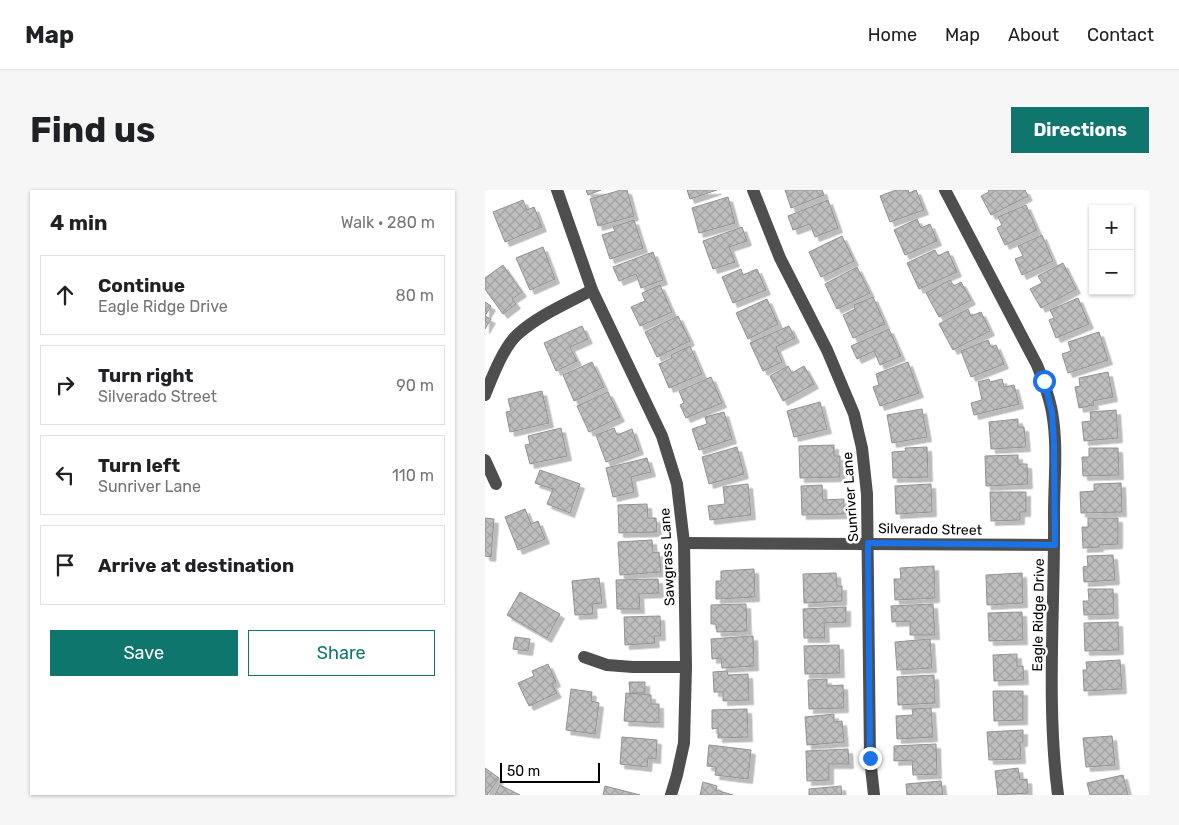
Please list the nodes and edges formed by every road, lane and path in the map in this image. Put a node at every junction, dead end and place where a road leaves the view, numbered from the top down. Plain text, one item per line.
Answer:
1 (557, 190) edge
2 (753, 190) edge
3 (945, 190) edge
4 (592, 290) junction
5 (485, 395) edge
6 (485, 460) edge
7 (496, 484) dead end
8 (685, 543) junction
9 (868, 543) junction
10 (1055, 545) junction
11 (585, 657) dead end
12 (686, 667) junction
13 (671, 795) edge
14 (874, 795) edge
15 (1058, 795) edge

1 - 4 street, Sawgrass Lane
2 - 9 street, Sunriver Lane
3 - 10 street, Eagle Ridge Drive
4 - 5 street
4 - 8 street, Sawgrass Lane
6 - 7 street
8 - 9 street, Silverado Street
8 - 12 street, Sawgrass Lane
9 - 10 street, Silverado Street
9 - 14 street, Sunriver Lane
10 - 15 street, Eagle Ridge Drive
11 - 12 street
12 - 13 street, Sawgrass Lane

